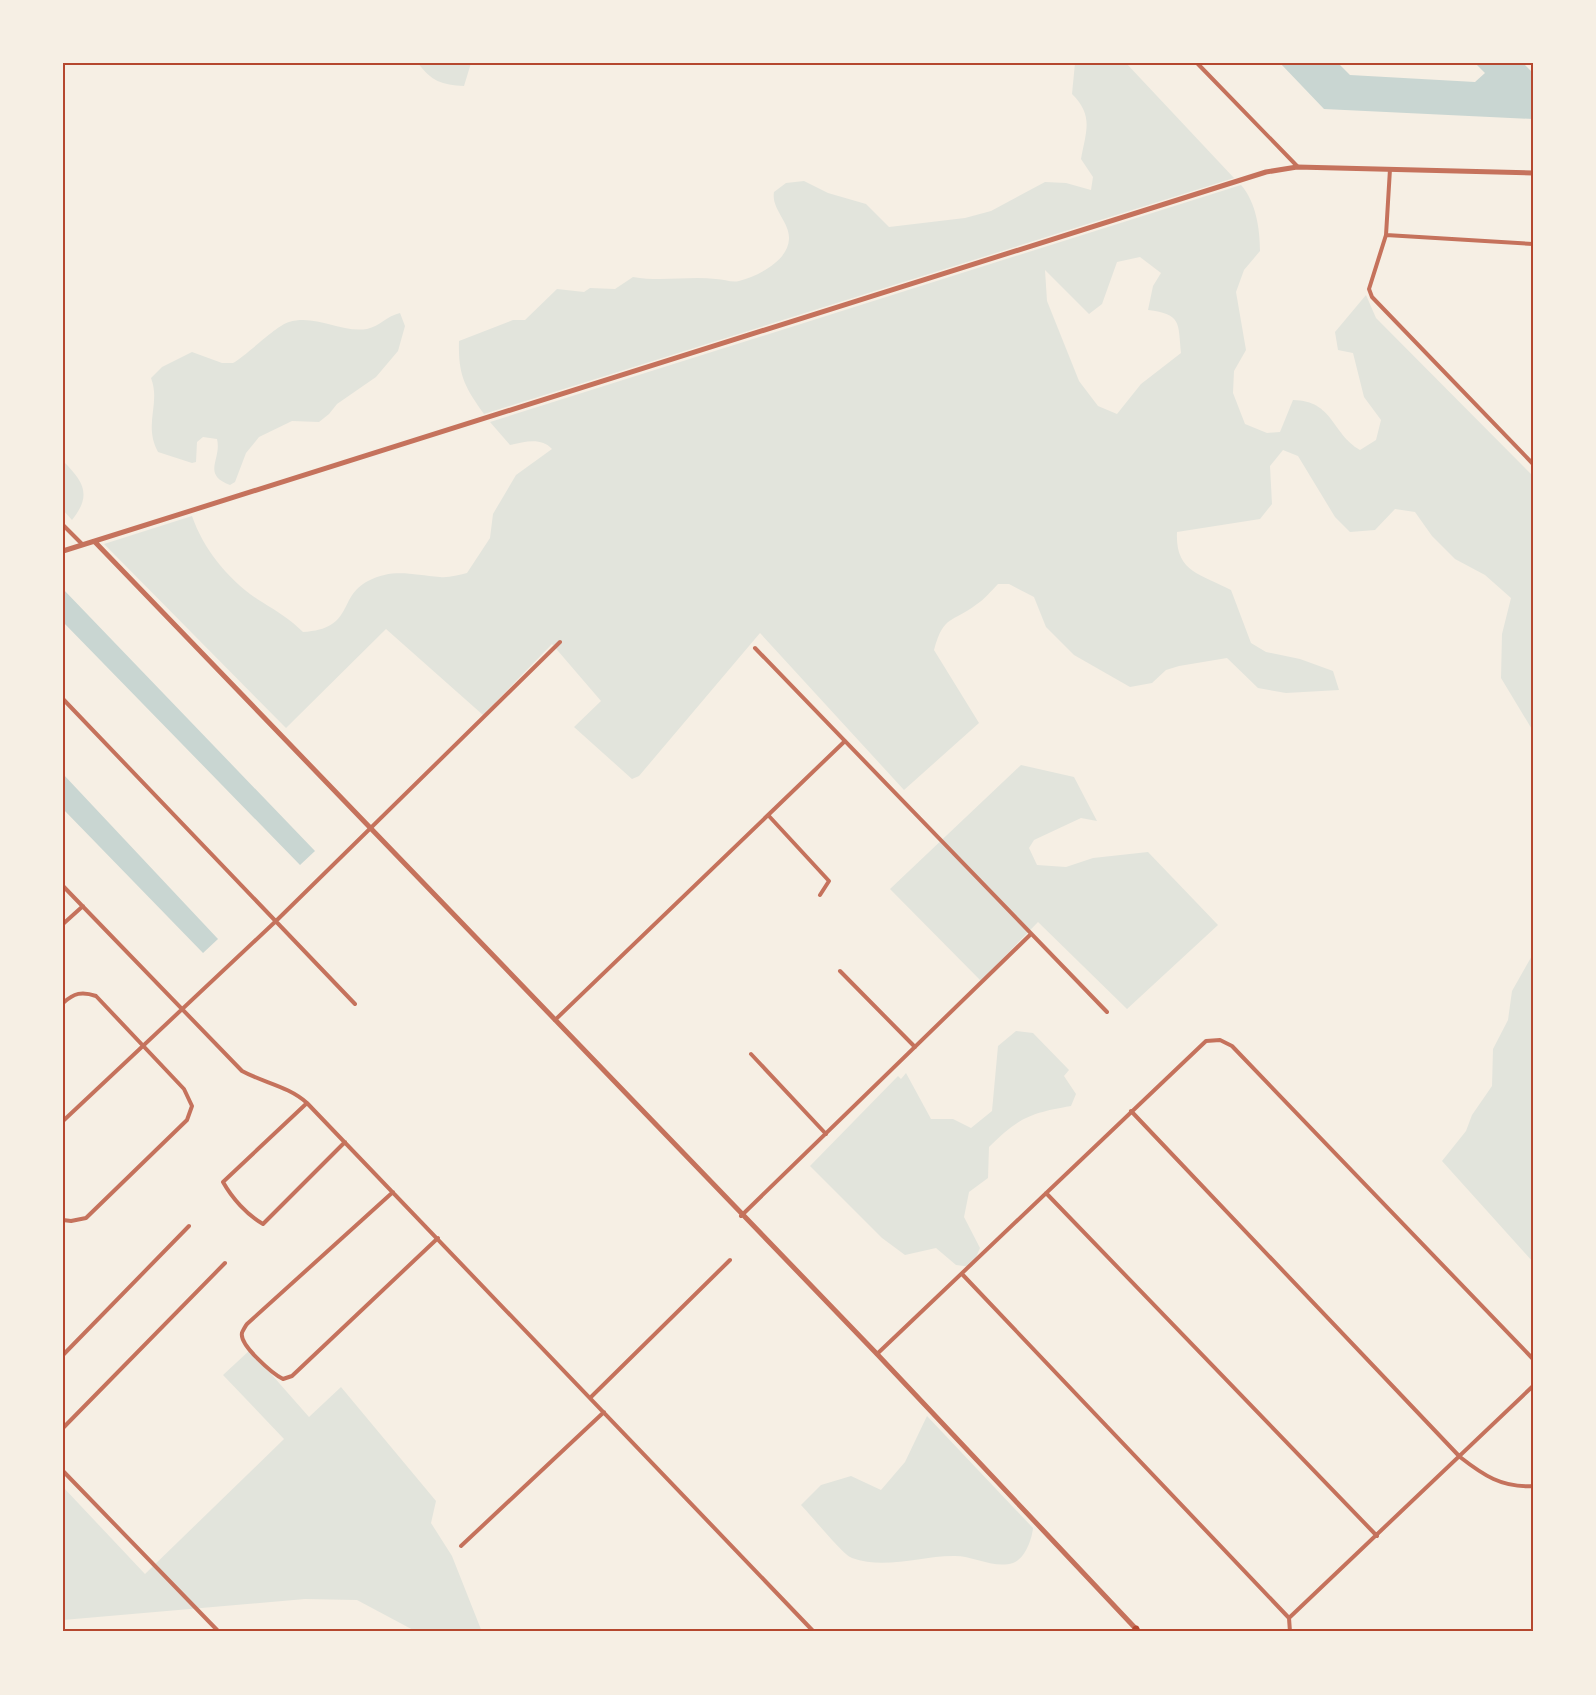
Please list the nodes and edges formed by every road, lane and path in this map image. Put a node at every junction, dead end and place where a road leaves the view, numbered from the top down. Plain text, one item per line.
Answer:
1 (1197, 63) edge
2 (1297, 167) junction
3 (1390, 169) junction
4 (1533, 173) edge
5 (1386, 235) junction
6 (1533, 244) edge
7 (1533, 464) edge
8 (63, 525) edge
9 (94, 542) junction
10 (82, 544) junction
11 (63, 551) edge
12 (560, 642) dead end
13 (755, 648) dead end
14 (63, 699) edge
15 (845, 741) junction
16 (768, 815) junction
17 (369, 828) junction
18 (63, 886) edge
19 (820, 895) dead end
20 (83, 906) junction
21 (276, 921) junction
22 (63, 924) edge
23 (1031, 934) junction
24 (840, 971) dead end
25 (63, 1003) edge
26 (355, 1004) dead end
27 (181, 1007) junction
28 (1107, 1012) dead end
29 (555, 1020) junction
30 (143, 1044) junction
31 (915, 1047) junction
32 (752, 1054) dead end
33 (307, 1103) junction
34 (1131, 1111) junction
35 (63, 1121) edge
36 (826, 1134) junction
37 (345, 1142) junction
38 (393, 1192) junction
39 (1046, 1193) junction
40 (741, 1216) junction
41 (63, 1220) edge
42 (189, 1226) dead end
43 (438, 1238) junction
44 (730, 1260) dead end
45 (225, 1263) dead end
46 (962, 1274) junction
47 (877, 1354) junction
48 (63, 1355) edge
49 (1533, 1359) edge
50 (1533, 1386) edge
51 (590, 1398) junction
52 (604, 1412) junction
53 (63, 1428) edge
54 (1460, 1456) junction
55 (63, 1471) edge
56 (1533, 1486) edge
57 (1377, 1536) junction
58 (461, 1546) dead end
59 (1289, 1618) junction
60 (1137, 1631) edge
61 (219, 1632) edge
62 (814, 1632) edge
63 (1290, 1632) edge

1 - 2 street
2 - 3 street
2 - 9 street
3 - 4 street
3 - 5 street
5 - 6 street
5 - 7 street
8 - 10 street
9 - 10 street
9 - 17 street
10 - 11 street
12 - 17 street
13 - 15 street
14 - 21 street
15 - 16 street
15 - 23 street
16 - 19 street
16 - 29 street
17 - 21 street
17 - 29 street
18 - 20 street
20 - 22 street
20 - 27 street
21 - 26 street
21 - 27 street
23 - 28 street
23 - 31 street
24 - 31 street
25 - 30 street
27 - 30 street
27 - 33 street
29 - 40 street
30 - 35 street
30 - 41 street
31 - 36 street
32 - 36 street
33 - 37 street
33 - 37 street
34 - 39 street
34 - 49 street
34 - 54 street
36 - 40 street
37 - 38 street
38 - 43 street
38 - 43 street
39 - 46 street
39 - 57 street
40 - 47 street
42 - 48 street
43 - 51 street
44 - 51 street
45 - 53 street
46 - 47 street
46 - 59 street
47 - 60 street
50 - 54 street
51 - 52 street
52 - 58 street
52 - 62 street
54 - 56 street
54 - 57 street
55 - 61 street
57 - 59 street
59 - 63 street

